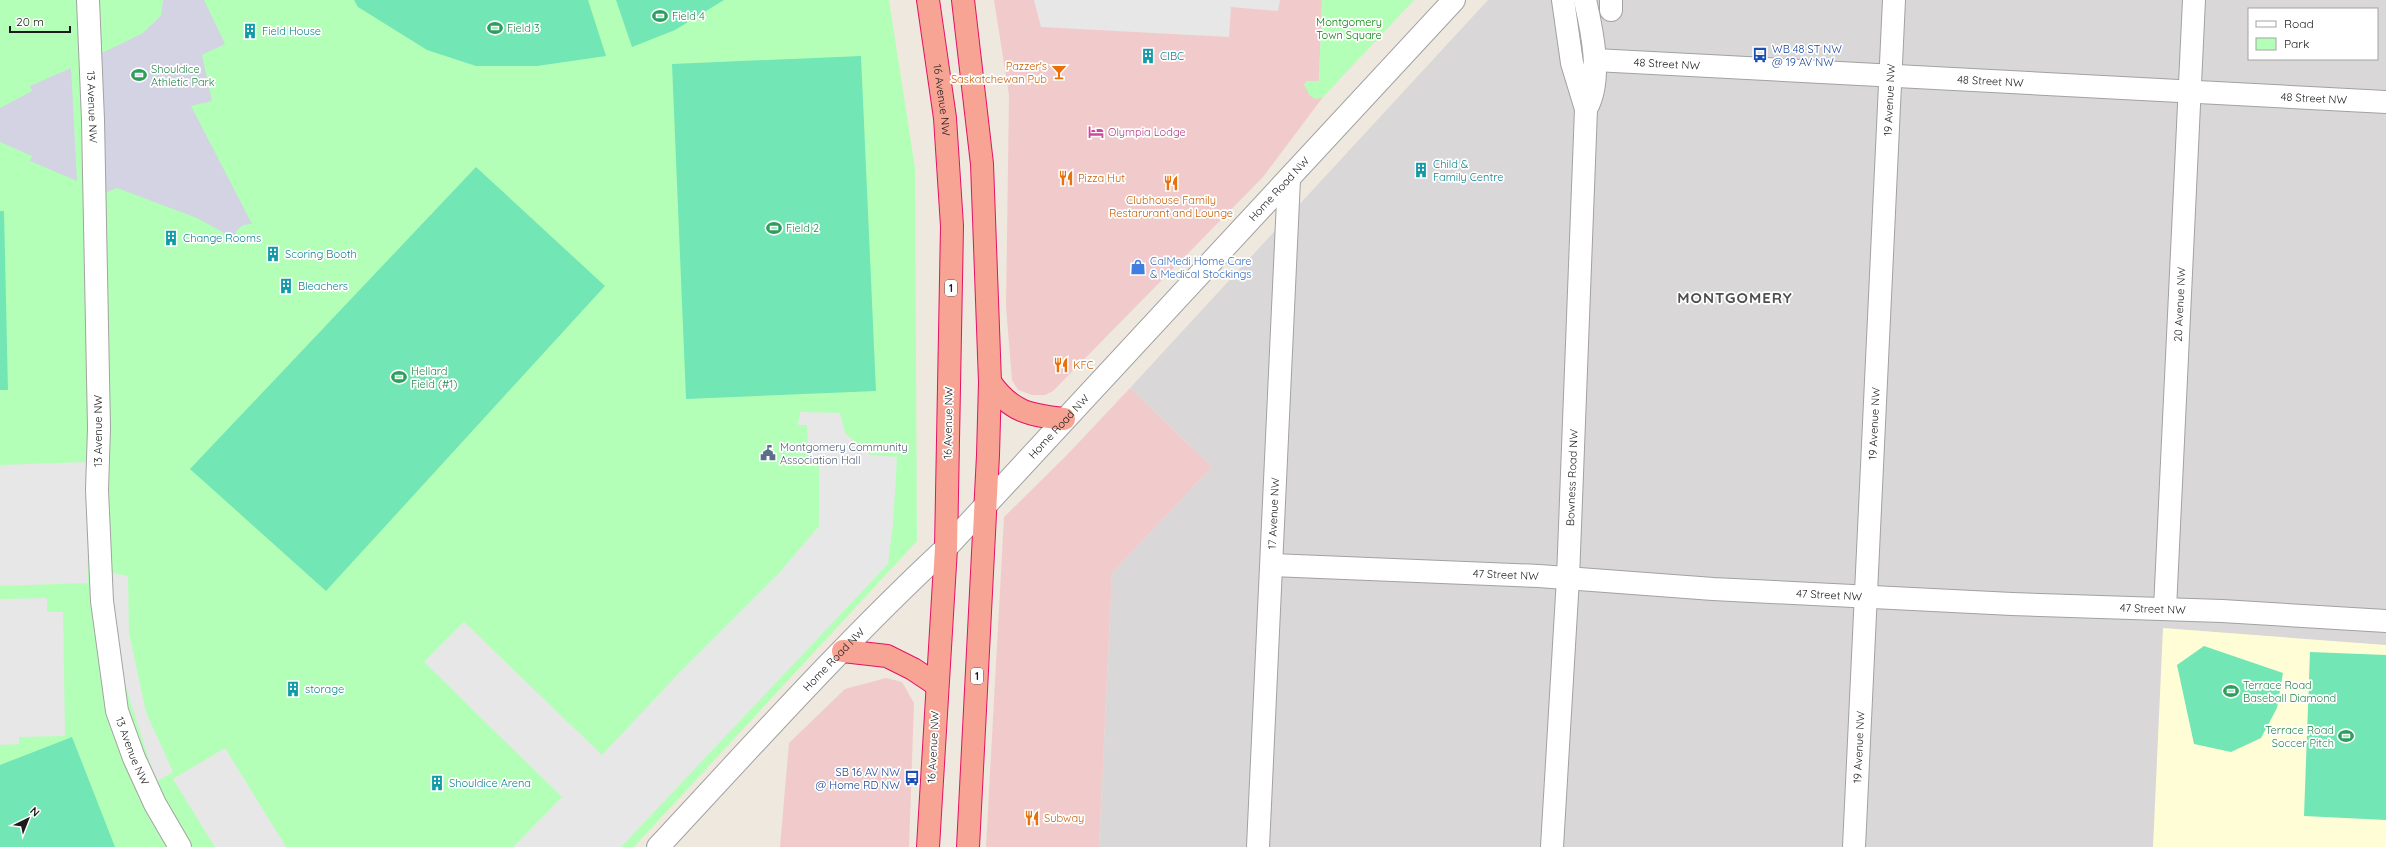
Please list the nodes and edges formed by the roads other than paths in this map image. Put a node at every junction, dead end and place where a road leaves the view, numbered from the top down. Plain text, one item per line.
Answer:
1 (88, 0) edge
2 (928, 0) edge
3 (963, 0) edge
4 (1454, 0) edge
5 (1563, 0) edge
6 (1585, 0) edge
7 (1894, 0) edge
8 (2194, 0) edge
9 (1595, 60) junction
10 (1890, 77) junction
11 (2189, 93) junction
12 (2386, 102) edge
13 (1586, 109) junction
14 (1289, 179) junction
15 (990, 382) junction
16 (1064, 419) junction
17 (986, 504) junction
18 (946, 548) junction
19 (1272, 565) junction
20 (1568, 578) junction
21 (1866, 596) junction
22 (2165, 609) junction
23 (2386, 622) edge
24 (843, 651) junction
25 (937, 685) junction
26 (180, 847) edge
27 (658, 847) edge
28 (928, 847) edge
29 (968, 847) edge
30 (1258, 847) edge
31 (1552, 847) edge
32 (1854, 847) edge

1 - 26 street, 13 Avenue NW
2 - 18 highway, 16 Avenue NW / 1
3 - 15 highway, 1
4 - 14 street, Home Road NW
5 - 13 street, Bowness Road NW
6 - 9 street, Bowness Road NW
7 - 10 street, 19 Avenue NW
8 - 11 street, 20 Avenue NW
9 - 10 street, 48 Street NW
9 - 13 street, Bowness Road NW
10 - 11 street, 48 Street NW
10 - 21 street, 19 Avenue NW
11 - 12 street, 48 Street NW
11 - 22 street, 20 Avenue NW
13 - 20 street, Bowness Road NW
14 - 16 street, Home Road NW
14 - 19 street, 17 Avenue NW
15 - 16 highway
15 - 17 highway, 1
16 - 17 street, Home Road NW
17 - 18 street, Home Road NW
17 - 29 highway, 1
18 - 24 street, Home Road NW
18 - 25 highway, 16 Avenue NW / 1
19 - 20 street, 47 Street NW
19 - 30 street, 17 Avenue NW
20 - 21 street, 47 Street NW
20 - 31 street, Bowness Road NW
21 - 22 street, 47 Street NW
21 - 32 street, 19 Avenue NW
22 - 23 street, 47 Street NW
24 - 25 highway
24 - 27 street, Home Road NW
25 - 28 highway, 16 Avenue NW / 1

